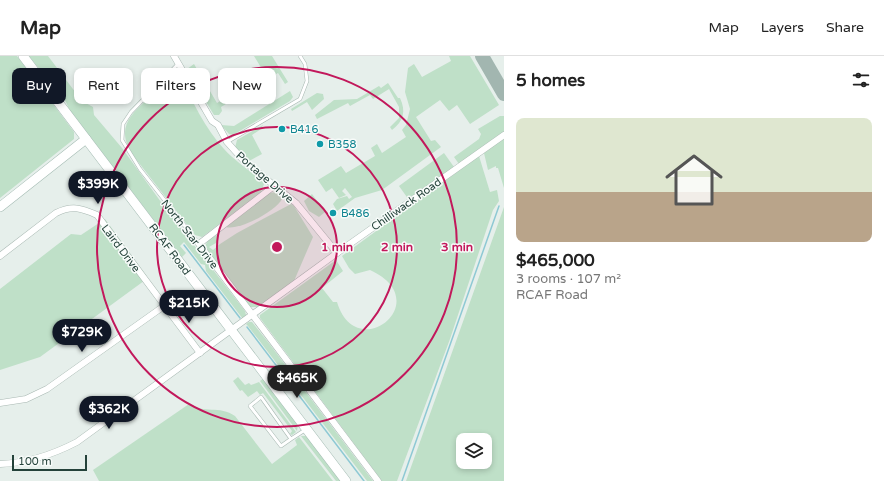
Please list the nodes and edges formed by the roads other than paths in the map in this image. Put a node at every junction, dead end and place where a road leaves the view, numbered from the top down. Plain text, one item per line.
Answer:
1 (23, 56) edge
2 (174, 56) edge
3 (300, 56) edge
4 (179, 63) junction
5 (504, 135) edge
6 (86, 139) junction
7 (227, 142) junction
8 (274, 186) junction
9 (0, 207) edge
10 (199, 244) junction
11 (336, 253) junction
12 (0, 256) edge
13 (164, 306) junction
14 (252, 316) junction
15 (232, 330) junction
16 (200, 353) junction
17 (0, 404) edge
18 (306, 428) junction
19 (291, 439) junction
20 (0, 464) edge
21 (346, 481) edge
22 (378, 481) edge

1 - 6 main road, RCAF Road
2 - 4 street, Portage Drive
3 - 7 lane
4 - 7 street, Portage Drive
4 - 10 lane, North Star Drive
5 - 11 street, Chilliwack Road
6 - 9 main road
6 - 15 main road, RCAF Road
7 - 8 street, Portage Drive
8 - 10 street
8 - 11 street, Portage Drive
10 - 14 street, North Star Drive
11 - 14 street, Chilliwack Road
12 - 13 street, Laird Drive
13 - 16 street, Laird Drive
13 - 17 street
14 - 15 street, Chilliwack Road
14 - 22 street, North Star Drive
15 - 16 street, Chilliwack Road
15 - 18 main road, RCAF Road
16 - 20 street, Chilliwack Road
18 - 19 lane
18 - 21 main road, RCAF Road
19 - 19 lane

